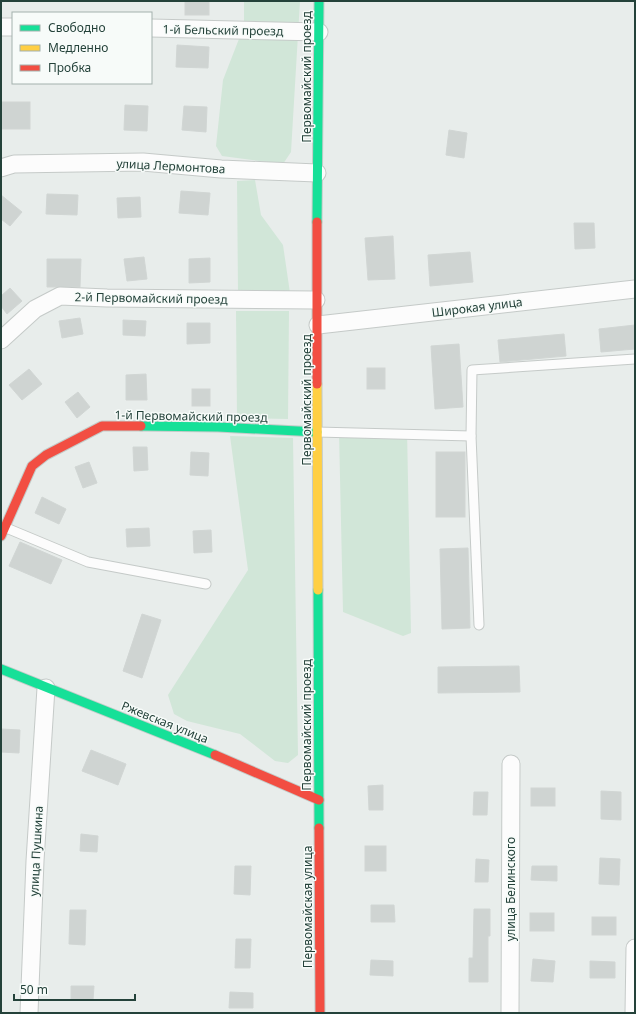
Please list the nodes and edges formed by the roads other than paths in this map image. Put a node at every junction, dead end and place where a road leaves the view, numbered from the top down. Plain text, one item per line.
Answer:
1 (319, 1) edge
2 (1, 27) edge
3 (12, 27) edge
4 (152, 28) edge
5 (319, 32) junction
6 (1, 168) edge
7 (318, 173) junction
8 (635, 289) edge
9 (316, 300) junction
10 (318, 325) junction
11 (1, 340) edge
12 (635, 359) edge
13 (317, 432) junction
14 (471, 436) junction
15 (4, 527) junction
16 (1, 536) edge
17 (206, 584) dead end
18 (479, 625) dead end
19 (1, 669) edge
20 (46, 688) junction
21 (511, 764) dead end
22 (319, 800) junction
23 (635, 948) edge
24 (29, 1013) edge
25 (320, 1013) edge
26 (510, 1013) edge
27 (634, 1013) edge

1 - 5 main road, Первомайский проезд
2 - 3 street
4 - 5 street, 1-й Бельский проезд
5 - 7 main road, Первомайский проезд
6 - 7 street, улица Лермонтова
7 - 9 main road, Первомайский проезд
8 - 10 street, Широкая улица
9 - 10 main road, Первомайский проезд
9 - 11 street, 2-й Первомайский проезд
10 - 13 main road, Первомайский проезд
12 - 14 lane
13 - 14 lane
13 - 15 main road, 1-й Первомайский проезд
13 - 22 main road, Первомайский проезд
14 - 18 lane
15 - 16 main road, 1-й Первомайский проезд
15 - 17 lane
19 - 20 main road, Ржевская улица
20 - 22 main road, Ржевская улица
20 - 24 street, улица Пушкина
21 - 26 street, улица Белинского
22 - 25 main road, Первомайская улица
23 - 27 street

